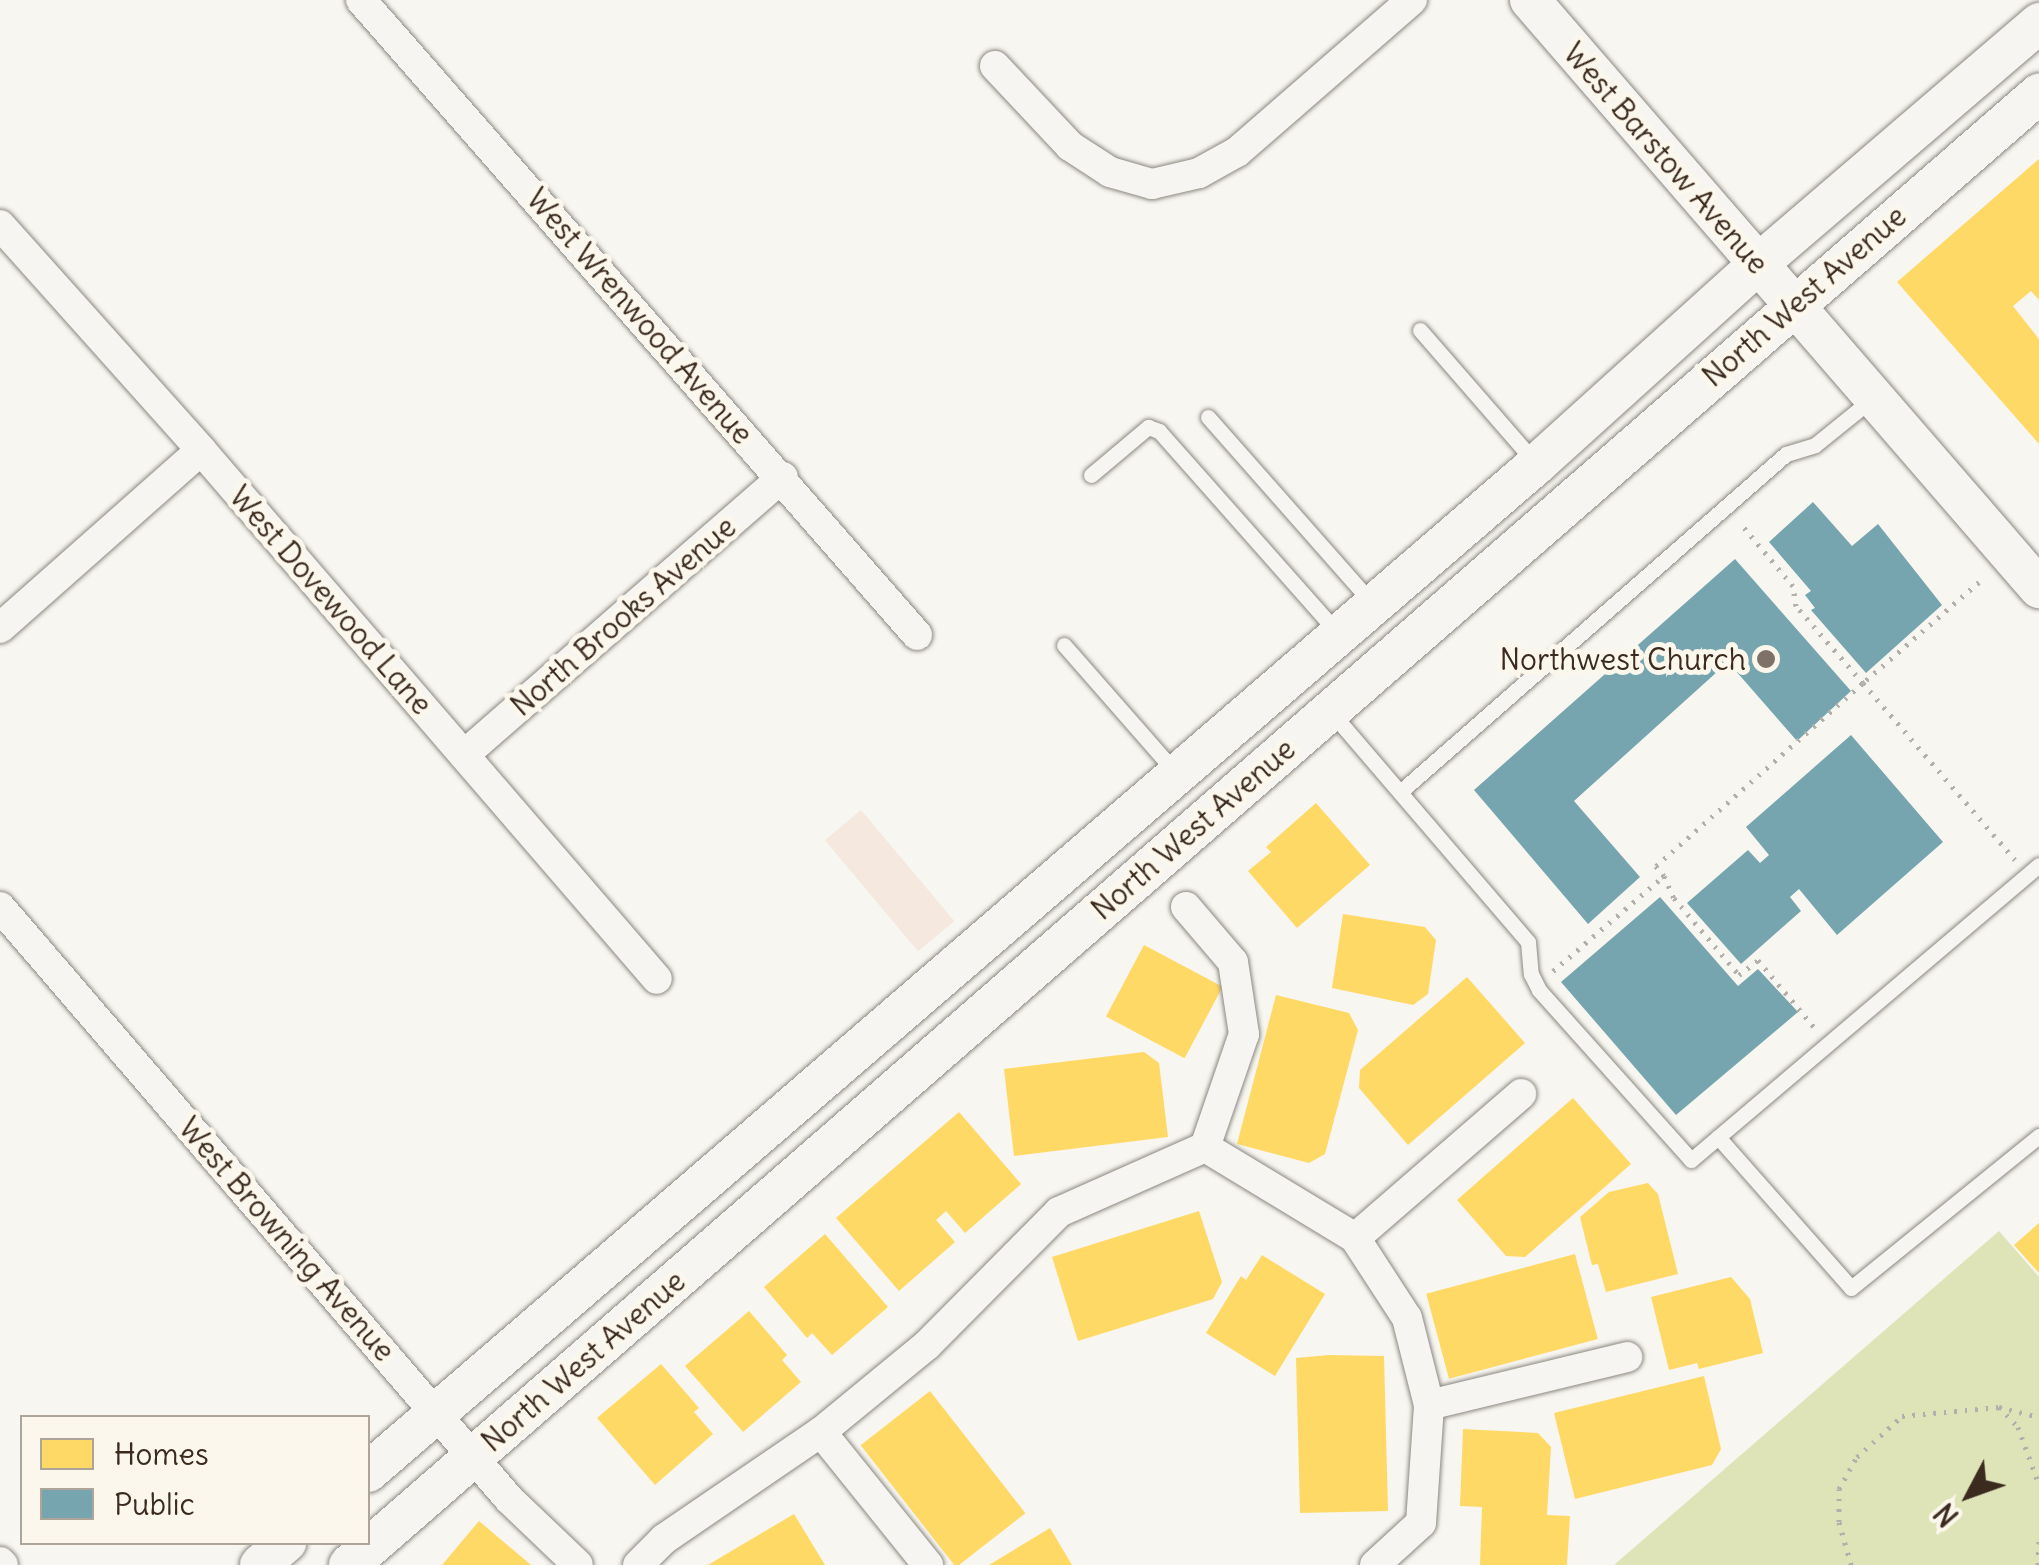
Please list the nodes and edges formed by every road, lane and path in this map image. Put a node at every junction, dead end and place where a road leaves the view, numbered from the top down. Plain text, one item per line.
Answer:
1 (361, 0) edge
2 (1412, 0) edge
3 (1530, 0) edge
4 (2039, 24) edge
5 (995, 66) dead end
6 (2039, 94) edge
7 (0, 225) edge
8 (1757, 264) junction
9 (1792, 305) junction
10 (1420, 330) dead end
11 (1873, 398) junction
12 (1208, 417) dead end
13 (201, 450) junction
14 (1537, 464) junction
15 (1091, 475) dead end
16 (782, 478) junction
17 (1726, 506) junction
18 (1979, 582) dead end
19 (2039, 588) edge
20 (1372, 603) junction
21 (0, 628) edge
22 (1338, 633) junction
23 (918, 635) dead end
24 (1064, 645) dead end
25 (1863, 683) junction
26 (1328, 709) junction
27 (464, 755) junction
28 (1177, 774) junction
29 (1400, 792) junction
30 (2033, 870) edge
31 (1664, 876) junction
32 (1186, 907) dead end
33 (0, 908) edge
34 (657, 979) dead end
35 (1537, 985) junction
36 (1828, 1043) junction
37 (1521, 1094) dead end
38 (2039, 1136) edge
39 (1718, 1137) junction
40 (1205, 1147) junction
41 (1356, 1238) junction
42 (1626, 1357) dead end
43 (1429, 1405) junction
44 (1999, 1406) junction
45 (436, 1412) junction
46 (2039, 1416) edge
47 (821, 1432) junction
48 (474, 1456) junction
49 (370, 1470) edge
50 (2039, 1485) edge
51 (2039, 1540) edge
52 (283, 1545) edge
53 (260, 1565) edge
54 (349, 1565) edge
55 (578, 1565) edge
56 (638, 1565) edge
57 (928, 1565) edge
58 (1375, 1565) edge
59 (1850, 1565) edge
60 (2038, 1565) edge

1 - 16 street, West Wrenwood Avenue
2 - 5 street
3 - 8 main road, West Barstow Avenue
4 - 8 main road, North West Avenue
6 - 9 main road, North West Avenue
7 - 13 street, West Dovewood Lane
8 - 9 main road, West Barstow Avenue
8 - 14 main road, North West Avenue
9 - 11 main road, West Barstow Avenue
9 - 26 main road, North West Avenue
10 - 14 lane
11 - 17 lane
11 - 19 main road, West Barstow Avenue
12 - 20 lane
13 - 21 street
13 - 27 street, West Dovewood Lane
14 - 20 main road, North West Avenue
15 - 22 lane
16 - 23 street, West Wrenwood Avenue
16 - 27 street, North Brooks Avenue
17 - 25 path
17 - 29 lane
18 - 25 path
20 - 22 main road, North West Avenue
22 - 28 main road, North West Avenue
24 - 28 lane
25 - 30 path
25 - 31 path
26 - 29 lane
26 - 48 main road, North West Avenue
27 - 34 street, West Dovewood Lane
28 - 45 main road, North West Avenue
29 - 35 lane
30 - 36 lane
31 - 35 path
31 - 36 path
32 - 40 street
33 - 45 street, West Browning Avenue
35 - 39 lane
36 - 39 lane
37 - 41 street
38 - 39 lane
40 - 41 street
40 - 47 street
41 - 43 street
42 - 43 street
43 - 58 street
44 - 46 path
44 - 50 path
44 - 59 path
45 - 48 street, West Browning Avenue
45 - 49 main road, North West Avenue
47 - 56 street
47 - 57 street
48 - 54 main road, North West Avenue
48 - 55 street, West Browning Avenue
51 - 60 path
52 - 53 main road

